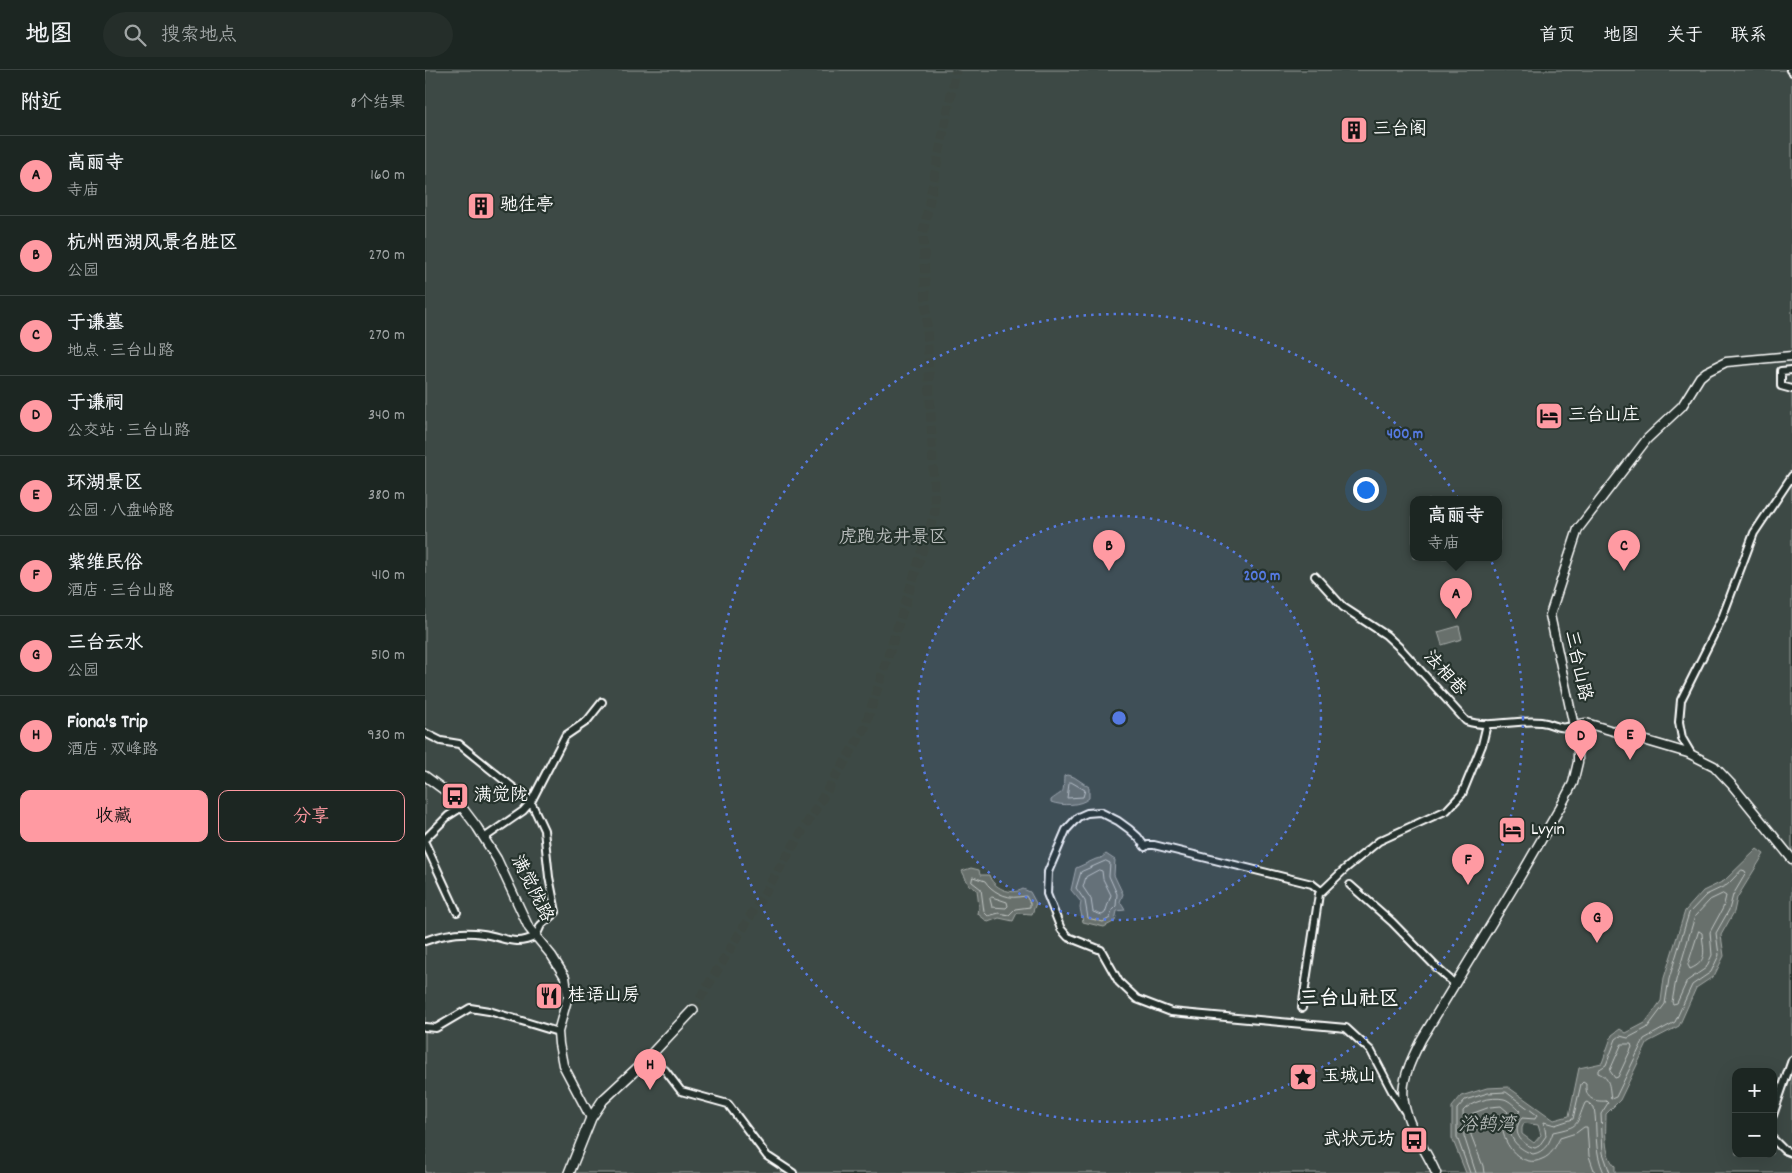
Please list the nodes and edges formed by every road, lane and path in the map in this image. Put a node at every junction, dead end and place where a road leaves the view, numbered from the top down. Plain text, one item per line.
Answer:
1 (1792, 356) edge
2 (1792, 370) edge
3 (1792, 389) edge
4 (1792, 476) edge
5 (1315, 576) dead end
6 (602, 702) dead end
7 (1487, 724) junction
8 (1575, 725) junction
9 (425, 733) edge
10 (1692, 755) junction
11 (425, 776) edge
12 (531, 802) junction
13 (462, 807) junction
14 (483, 838) junction
15 (425, 839) edge
16 (425, 843) edge
17 (1792, 859) edge
18 (1350, 885) dead end
19 (1321, 891) junction
20 (457, 912) dead end
21 (536, 936) junction
22 (425, 941) edge
23 (1455, 984) junction
24 (1303, 1008) dead end
25 (693, 1010) tunnel mouth
26 (425, 1028) edge
27 (558, 1032) junction
28 (1792, 1060) edge
29 (644, 1062) junction
30 (1404, 1110) junction
31 (1774, 1113) edge
32 (591, 1118) junction
33 (1777, 1143) edge
34 (1792, 1153) edge
35 (569, 1173) edge
36 (793, 1173) edge
37 (1435, 1173) edge

1 - 8 street, 三台山路
2 - 3 street
4 - 10 street
5 - 7 street, 法相巷
6 - 12 street
7 - 8 street, 法相巷
7 - 19 street
8 - 10 street
8 - 23 street, 三台山路
9 - 12 street
10 - 17 street
11 - 13 street, 满觉陇路
12 - 14 street
12 - 21 street
13 - 14 street, 满觉陇路
13 - 15 street
14 - 21 street, 满觉陇路
16 - 20 street
18 - 23 street
19 - 24 street
19 - 30 street
21 - 22 street
21 - 27 street, 满觉陇路
23 - 30 street, 三台山路
25 - 29 main road
26 - 27 street
27 - 32 street, 满觉陇路
28 - 31 street
29 - 32 main road
29 - 36 street
30 - 37 street, 三台山路
32 - 35 main road
33 - 34 street

